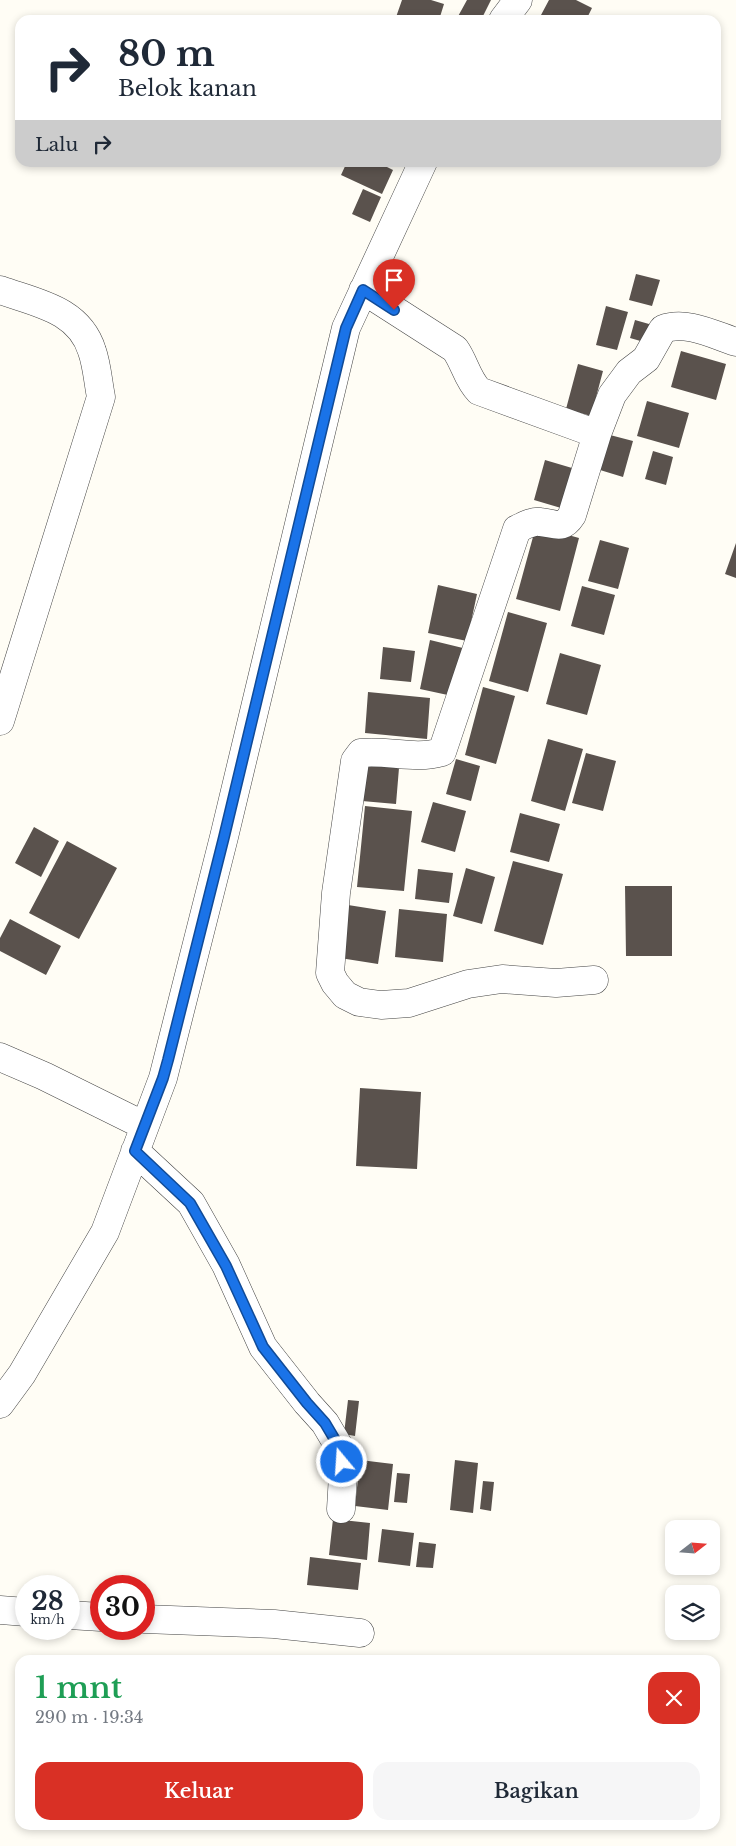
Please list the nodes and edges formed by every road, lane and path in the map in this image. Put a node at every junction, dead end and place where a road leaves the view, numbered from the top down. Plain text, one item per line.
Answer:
1 (518, 0) edge
2 (507, 15) edge
3 (421, 167) edge
4 (0, 290) edge
5 (363, 290) junction
6 (736, 342) edge
7 (597, 434) junction
8 (0, 721) edge
9 (594, 980) dead end
10 (0, 1057) edge
11 (140, 1138) junction
12 (0, 1404) edge
13 (341, 1509) dead end
14 (0, 1610) edge
15 (15, 1611) edge
16 (155, 1619) edge
17 (360, 1633) dead end

1 - 2 street
3 - 5 street
4 - 8 street
5 - 7 street
5 - 11 street
6 - 7 street
7 - 9 street
10 - 11 street
11 - 12 street
11 - 13 street
14 - 15 street
16 - 17 street

